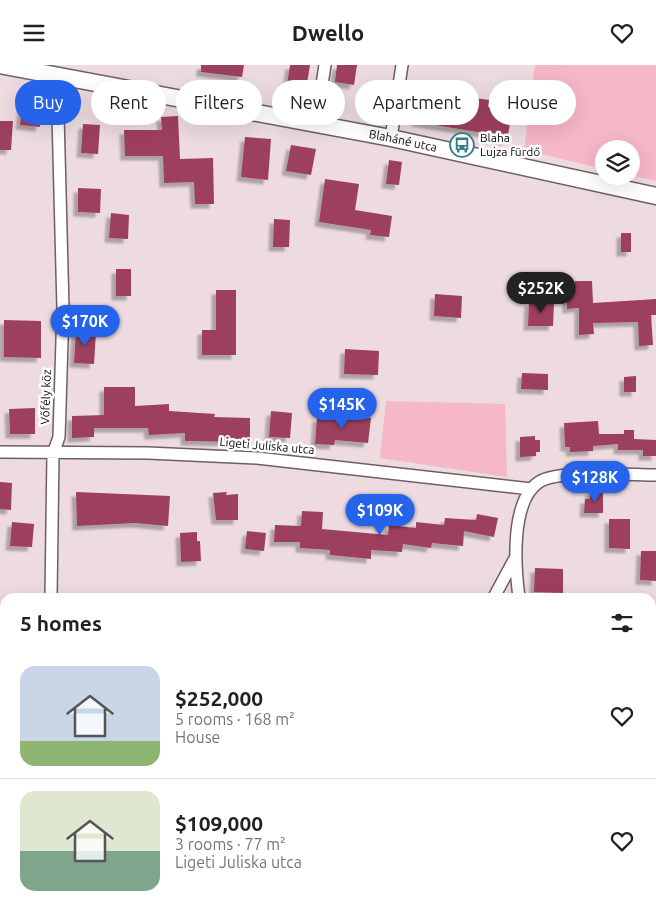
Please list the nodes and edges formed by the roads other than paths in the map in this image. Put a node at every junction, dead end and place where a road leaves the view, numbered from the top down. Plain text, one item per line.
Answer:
1 (0, 65) edge
2 (324, 65) edge
3 (402, 65) edge
4 (57, 76) junction
5 (322, 80) edge
6 (272, 116) edge
7 (321, 125) edge
8 (391, 138) junction
9 (656, 196) edge
10 (0, 452) edge
11 (53, 454) junction
12 (656, 475) edge
13 (531, 489) junction
14 (514, 560) junction
15 (51, 593) edge
16 (496, 593) edge
17 (518, 593) edge

1 - 4 street, Blaháné utca
2 - 5 street
3 - 8 street
4 - 6 street, Blaháné utca
4 - 11 street, Vőfély köz
7 - 8 street, Blaháné utca
8 - 9 street, Blaháné utca
10 - 11 street, Ligeti Juliska utca
11 - 13 street, Ligeti Juliska utca
11 - 15 street, Vőfély köz
12 - 13 street
13 - 14 street
14 - 16 street
14 - 17 street

